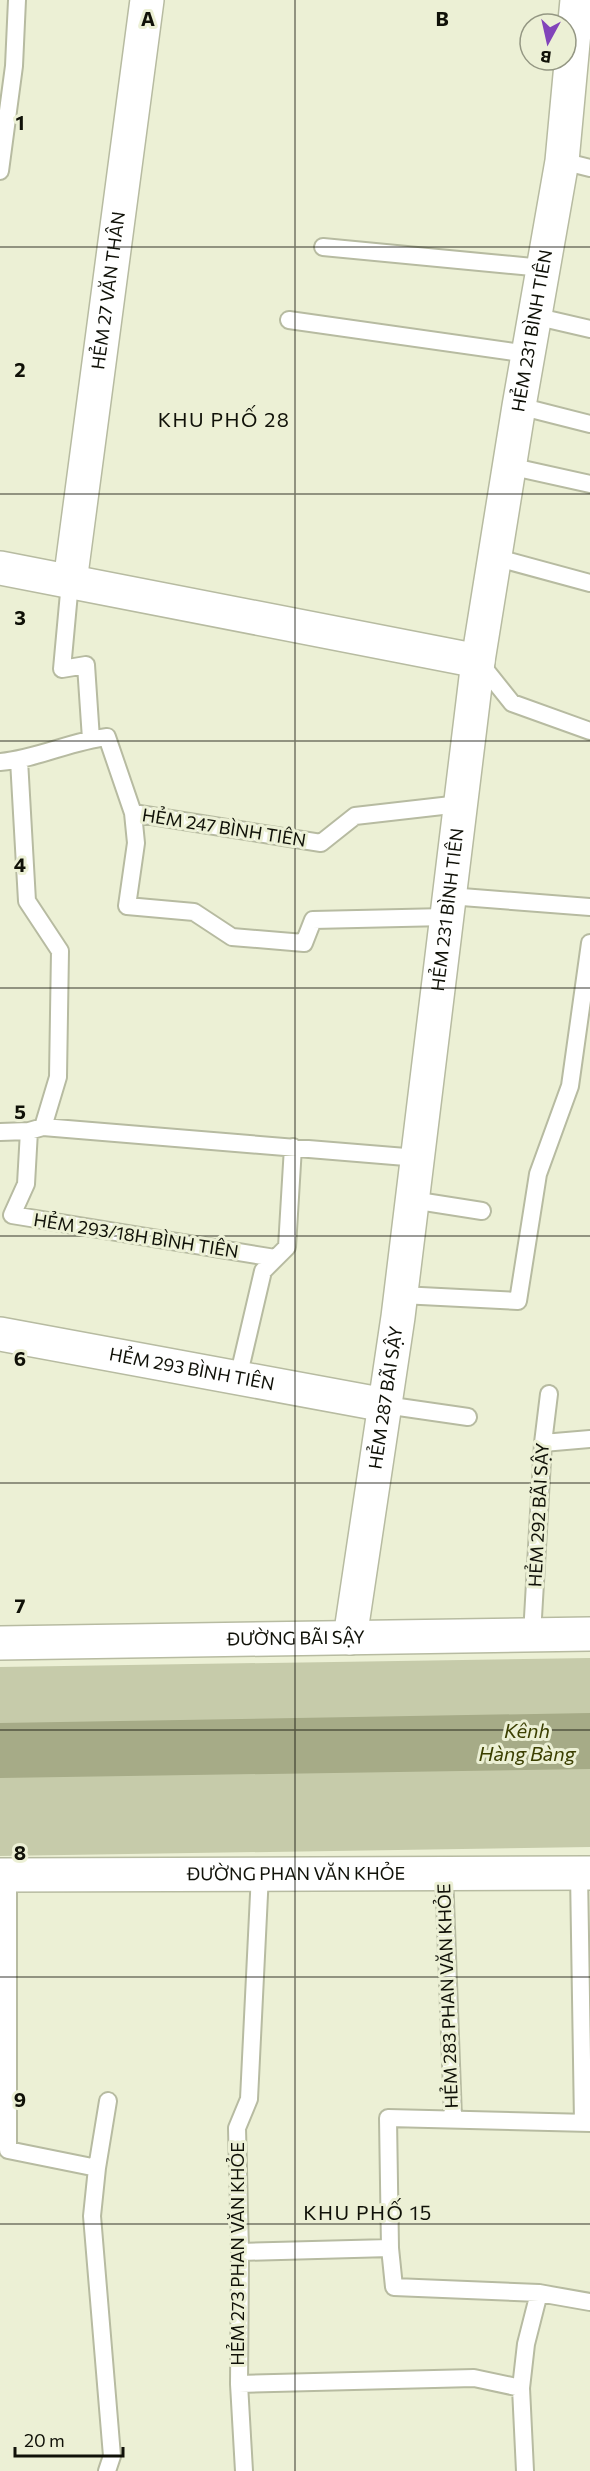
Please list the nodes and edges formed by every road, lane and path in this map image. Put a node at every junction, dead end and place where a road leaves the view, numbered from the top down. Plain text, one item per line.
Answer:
1 (17, 0) edge
2 (147, 0) edge
3 (577, 0) edge
4 (576, 165) edge
5 (0, 171) edge
6 (323, 247) dead end
7 (543, 268) junction
8 (534, 316) junction
9 (289, 320) dead end
10 (590, 329) edge
11 (528, 354) junction
12 (519, 406) junction
13 (590, 424) edge
14 (509, 466) junction
15 (590, 484) edge
16 (494, 557) junction
17 (0, 568) edge
18 (70, 582) junction
19 (590, 582) edge
20 (478, 661) junction
21 (590, 731) edge
22 (91, 739) junction
23 (19, 760) junction
24 (0, 762) edge
25 (460, 804) junction
26 (133, 813) junction
27 (448, 907) junction
28 (590, 907) edge
29 (590, 943) edge
30 (36, 1129) junction
31 (0, 1132) edge
32 (293, 1147) junction
33 (418, 1158) junction
34 (412, 1200) junction
35 (482, 1211) dead end
36 (275, 1258) junction
37 (401, 1295) junction
38 (0, 1334) edge
39 (238, 1378) junction
40 (549, 1394) dead end
41 (385, 1406) junction
42 (468, 1417) dead end
43 (590, 1438) edge
44 (543, 1443) junction
45 (590, 1634) edge
46 (532, 1635) junction
47 (350, 1638) junction
48 (0, 1643) edge
49 (444, 1873) junction
50 (584, 1873) edge
51 (260, 1874) junction
52 (4, 1875) edge
53 (108, 2101) dead end
54 (453, 2118) junction
55 (587, 2123) edge
56 (97, 2168) junction
57 (390, 2247) junction
58 (240, 2252) junction
59 (539, 2293) junction
60 (590, 2302) edge
61 (239, 2384) junction
62 (521, 2388) junction
63 (107, 2471) edge
64 (244, 2471) edge
65 (525, 2471) edge

1 - 5 lane
2 - 18 street, HẺM 27 VĂN THÂN
3 - 4 street, HẺM 231 BÌNH TIÊN
4 - 7 street, HẺM 231 BÌNH TIÊN
6 - 7 lane
7 - 8 street, HẺM 231 BÌNH TIÊN
8 - 10 lane
8 - 11 street, HẺM 231 BÌNH TIÊN
9 - 11 lane
11 - 12 street, HẺM 231 BÌNH TIÊN
12 - 13 lane
12 - 14 street, HẺM 231 BÌNH TIÊN
14 - 15 lane
14 - 16 street, HẺM 231 BÌNH TIÊN
16 - 19 lane
16 - 20 street, HẺM 231 BÌNH TIÊN
17 - 18 street
18 - 20 street
18 - 22 lane
20 - 21 lane
20 - 25 street, HẺM 231 BÌNH TIÊN
22 - 23 lane
22 - 26 lane, HẺM 247 BÌNH TIÊN
23 - 24 lane
23 - 30 lane
25 - 26 lane, HẺM 247 BÌNH TIÊN
25 - 27 street, HẺM 231 BÌNH TIÊN
26 - 27 lane
27 - 28 lane
27 - 33 street, HẺM 231 BÌNH TIÊN
29 - 37 lane
30 - 31 lane
30 - 32 lane
30 - 36 lane, HẺM 293/18H BÌNH TIÊN
32 - 33 lane
32 - 36 lane
33 - 34 street, HẺM 287 BÃI SẬY
34 - 35 lane
34 - 37 street, HẺM 287 BÃI SẬY
36 - 39 lane
37 - 41 street, HẺM 287 BÃI SẬY
38 - 39 street, HẺM 293 BÌNH TIÊN
39 - 41 street, HẺM 293 BÌNH TIÊN
40 - 44 lane, HẺM 292 BÃI SẬY
41 - 42 lane
41 - 47 street, HẺM 287 BÃI SẬY
43 - 44 lane
44 - 46 lane, HẺM 292 BÃI SẬY
45 - 46 street, ĐƯỜNG BÃI SẬY
46 - 47 street, ĐƯỜNG BÃI SẬY
47 - 48 street, ĐƯỜNG BÃI SẬY
49 - 50 street, ĐƯỜNG PHAN VĂN KHỎE
49 - 51 street, ĐƯỜNG PHAN VĂN KHỎE
49 - 54 lane, HẺM 283 PHAN VĂN KHỎE
50 - 55 lane
51 - 52 street, ĐƯỜNG PHAN VĂN KHỎE
51 - 58 lane, HẺM 273 PHAN VĂN KHỎE
52 - 56 lane
53 - 56 lane
54 - 55 lane, HẺM 283 PHAN VĂN KHỎE
54 - 57 lane, HẺM 283 PHAN VĂN KHỎE
56 - 63 lane
57 - 58 lane
57 - 59 lane
58 - 61 lane, HẺM 273 PHAN VĂN KHỎE
59 - 60 lane
59 - 62 lane
61 - 62 lane, HẺM 273 PHAN VĂN KHỎE
61 - 64 lane, HẺM 273 PHAN VĂN KHỎE
62 - 65 lane

